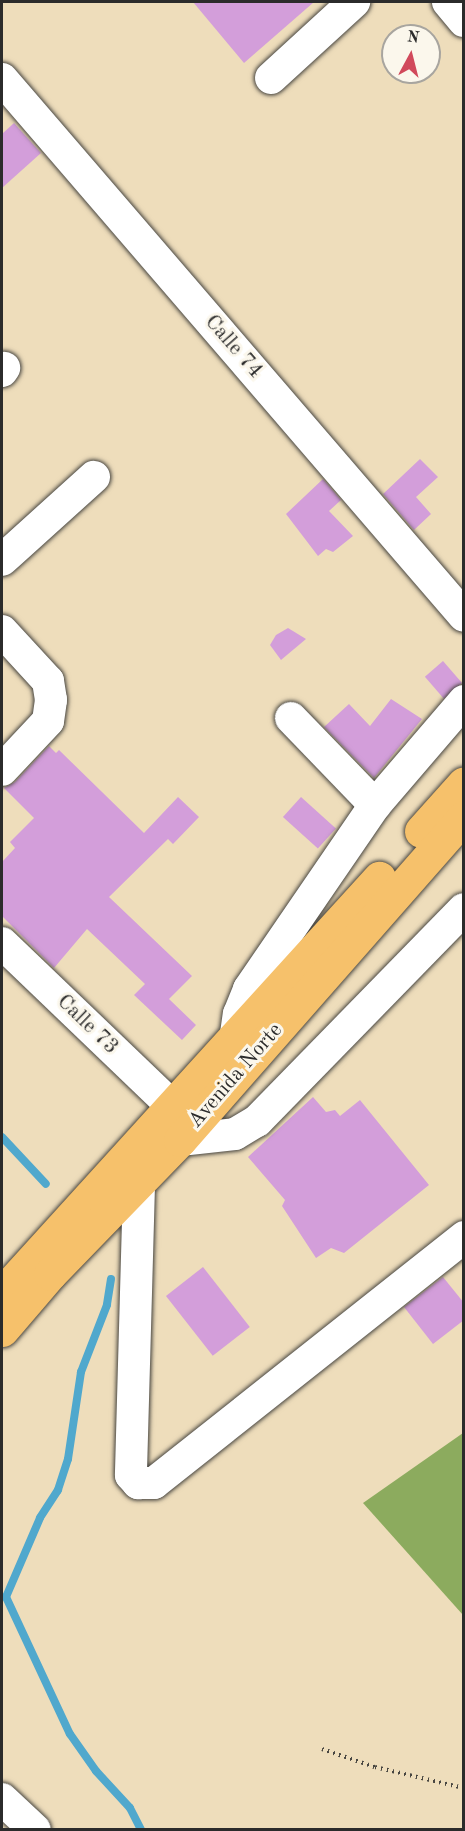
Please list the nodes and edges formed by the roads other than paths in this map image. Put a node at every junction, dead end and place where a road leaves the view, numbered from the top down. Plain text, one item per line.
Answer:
1 (354, 2) edge
2 (448, 2) edge
3 (464, 21) edge
4 (271, 78) dead end
5 (2, 79) edge
6 (94, 477) dead end
7 (2, 560) edge
8 (464, 616) edge
9 (2, 631) edge
10 (464, 701) edge
11 (291, 718) dead end
12 (2, 770) edge
13 (464, 783) edge
14 (375, 805) junction
15 (464, 816) edge
16 (463, 908) edge
17 (2, 943) edge
18 (235, 1041) junction
19 (173, 1107) junction
20 (180, 1140) junction
21 (139, 1185) junction
22 (464, 1237) edge
23 (2, 1293) edge
24 (2, 1330) edge
25 (2, 1799) edge
26 (35, 1830) edge

1 - 4 street
2 - 3 street
5 - 8 street, Calle 74
6 - 7 street
9 - 12 street
10 - 14 street
11 - 14 street
13 - 18 main road, Avenida Norte
14 - 18 street
15 - 20 main road, Avenida Norte
16 - 20 street
17 - 19 street, Calle 73
18 - 19 main road, Avenida Norte
19 - 23 main road, Avenida Norte
20 - 21 main road, Avenida Norte
21 - 22 street
21 - 24 main road, Avenida Norte
25 - 26 street

